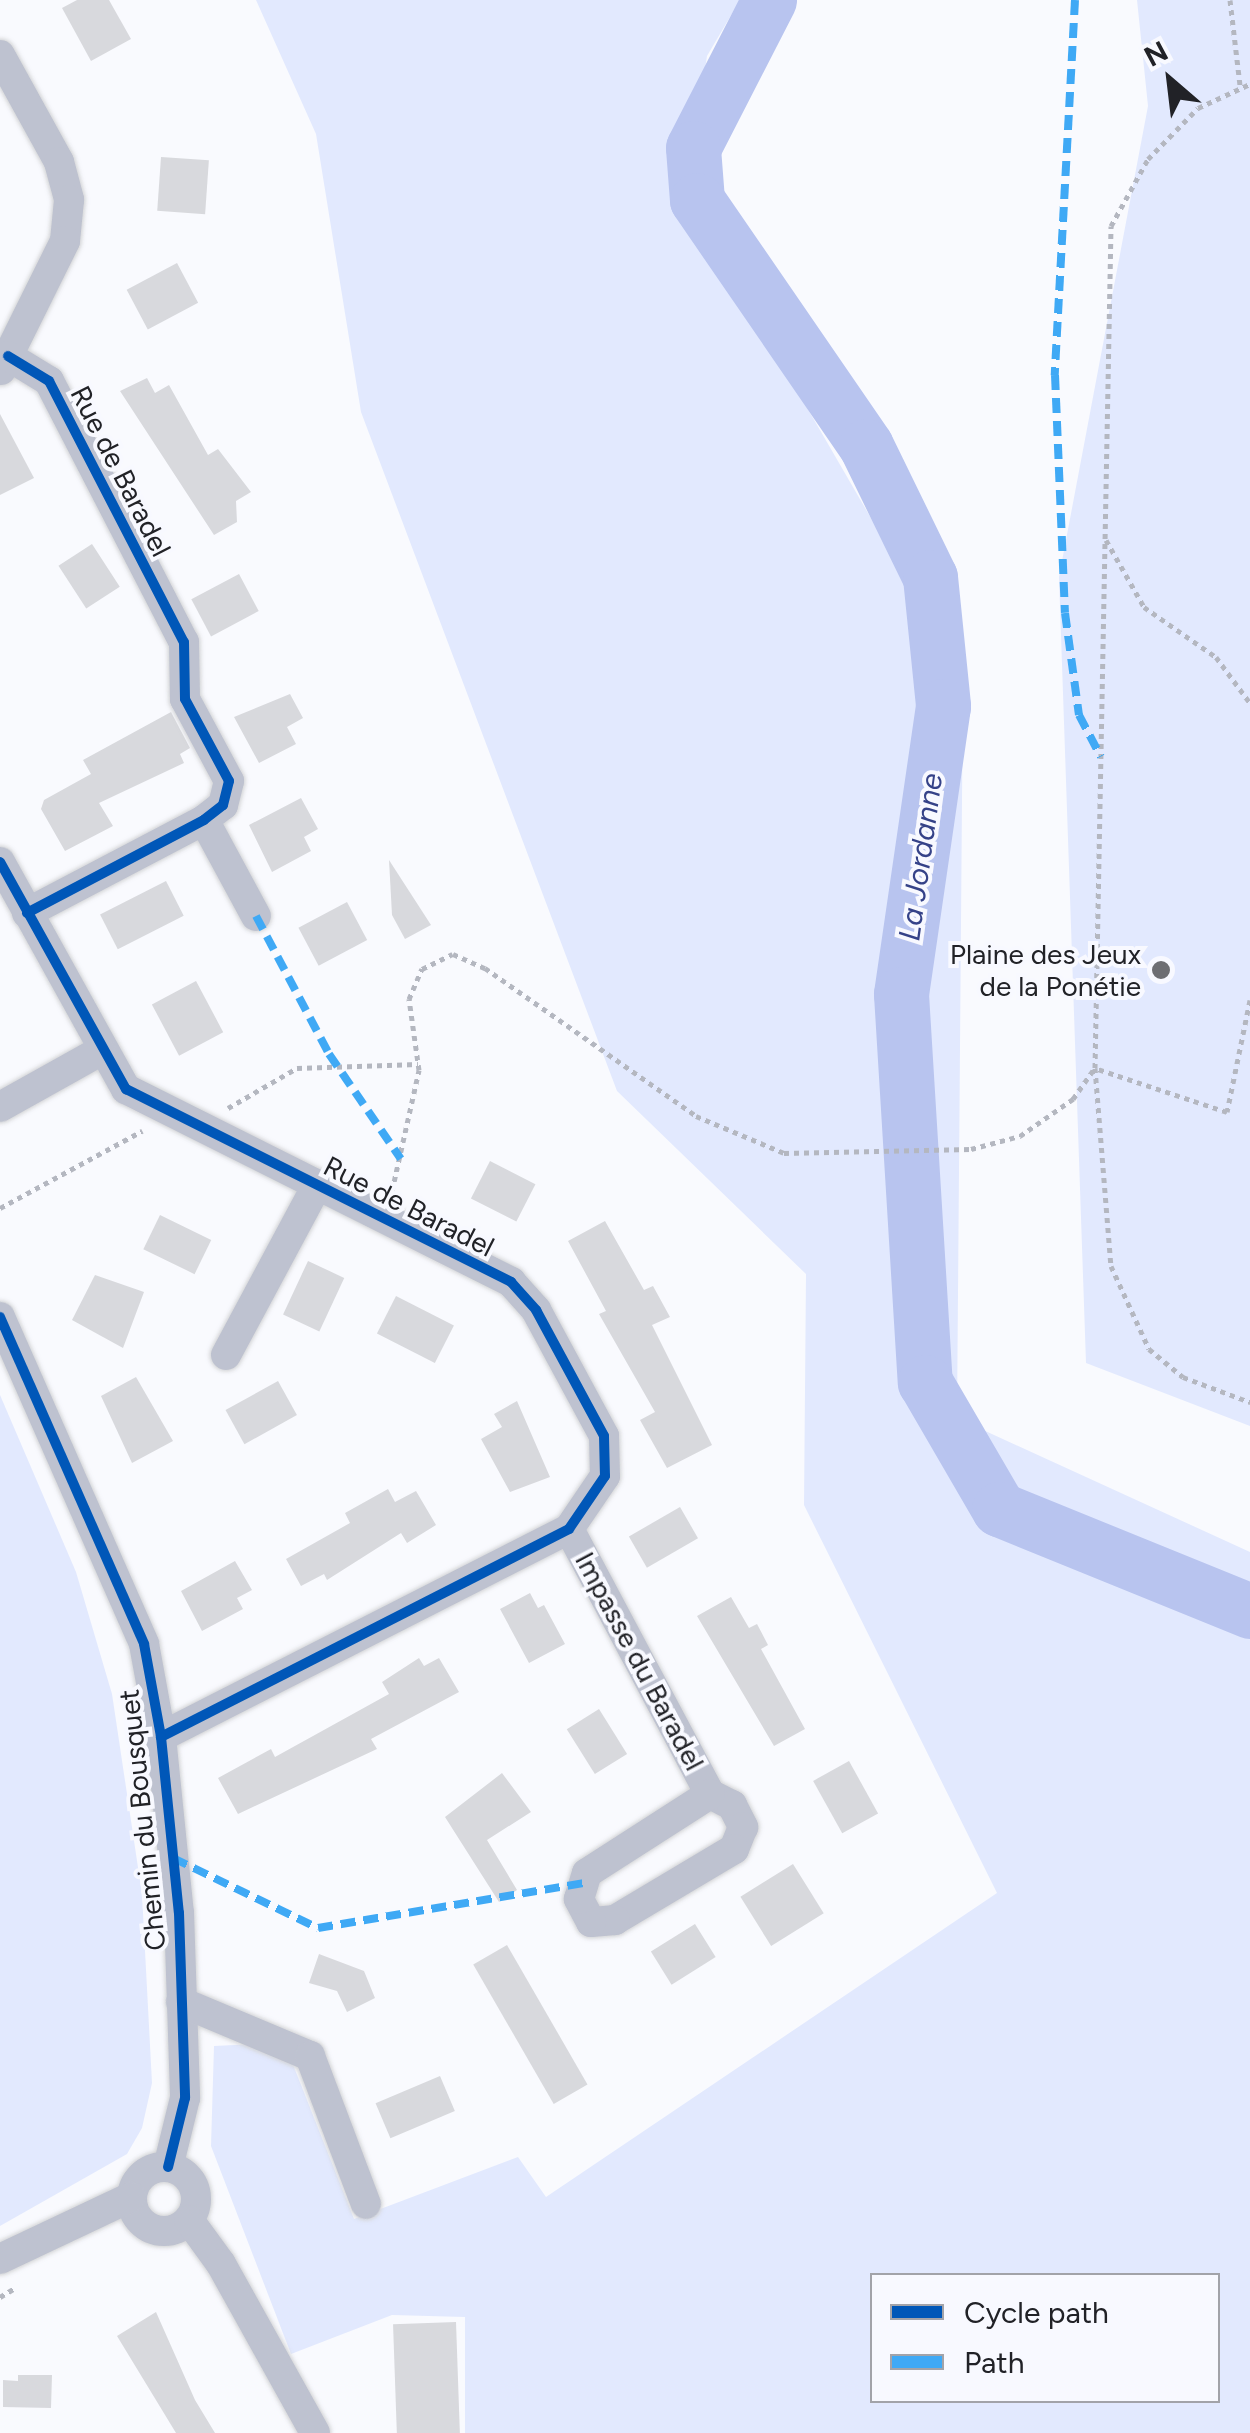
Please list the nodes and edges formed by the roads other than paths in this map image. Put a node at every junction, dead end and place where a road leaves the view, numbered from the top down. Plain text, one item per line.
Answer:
1 (0, 55) edge
2 (4, 364) edge
3 (204, 820) junction
4 (0, 862) edge
5 (27, 912) junction
6 (256, 916) dead end
7 (100, 1051) junction
8 (0, 1106) edge
9 (317, 1185) junction
10 (0, 1317) edge
11 (226, 1355) dead end
12 (569, 1528) junction
13 (161, 1737) junction
14 (710, 1794) junction
15 (181, 2002) junction
16 (168, 2166) junction
17 (131, 2197) junction
18 (366, 2204) dead end
19 (189, 2220) junction
20 (0, 2260) edge
21 (315, 2433) edge

1 - 2 street, Rue de Baradel
2 - 3 street, Rue de Baradel
3 - 5 street
3 - 6 street
4 - 5 street, Rue de Baradel
5 - 7 street, Rue de Baradel
7 - 8 street
7 - 9 street, Rue de Baradel
9 - 11 street, Rue de Baradel
9 - 12 street, Rue de Baradel
10 - 13 street, Chemin du Bousquet
12 - 13 street, Rue de Baradel
12 - 14 street, Impasse du Baradel
13 - 15 street, Chemin du Bousquet
14 - 14 street, Impasse du Baradel
15 - 16 street, Chemin du Bousquet
15 - 18 street
16 - 17 street
16 - 19 street
17 - 19 street
17 - 20 street
19 - 21 street

